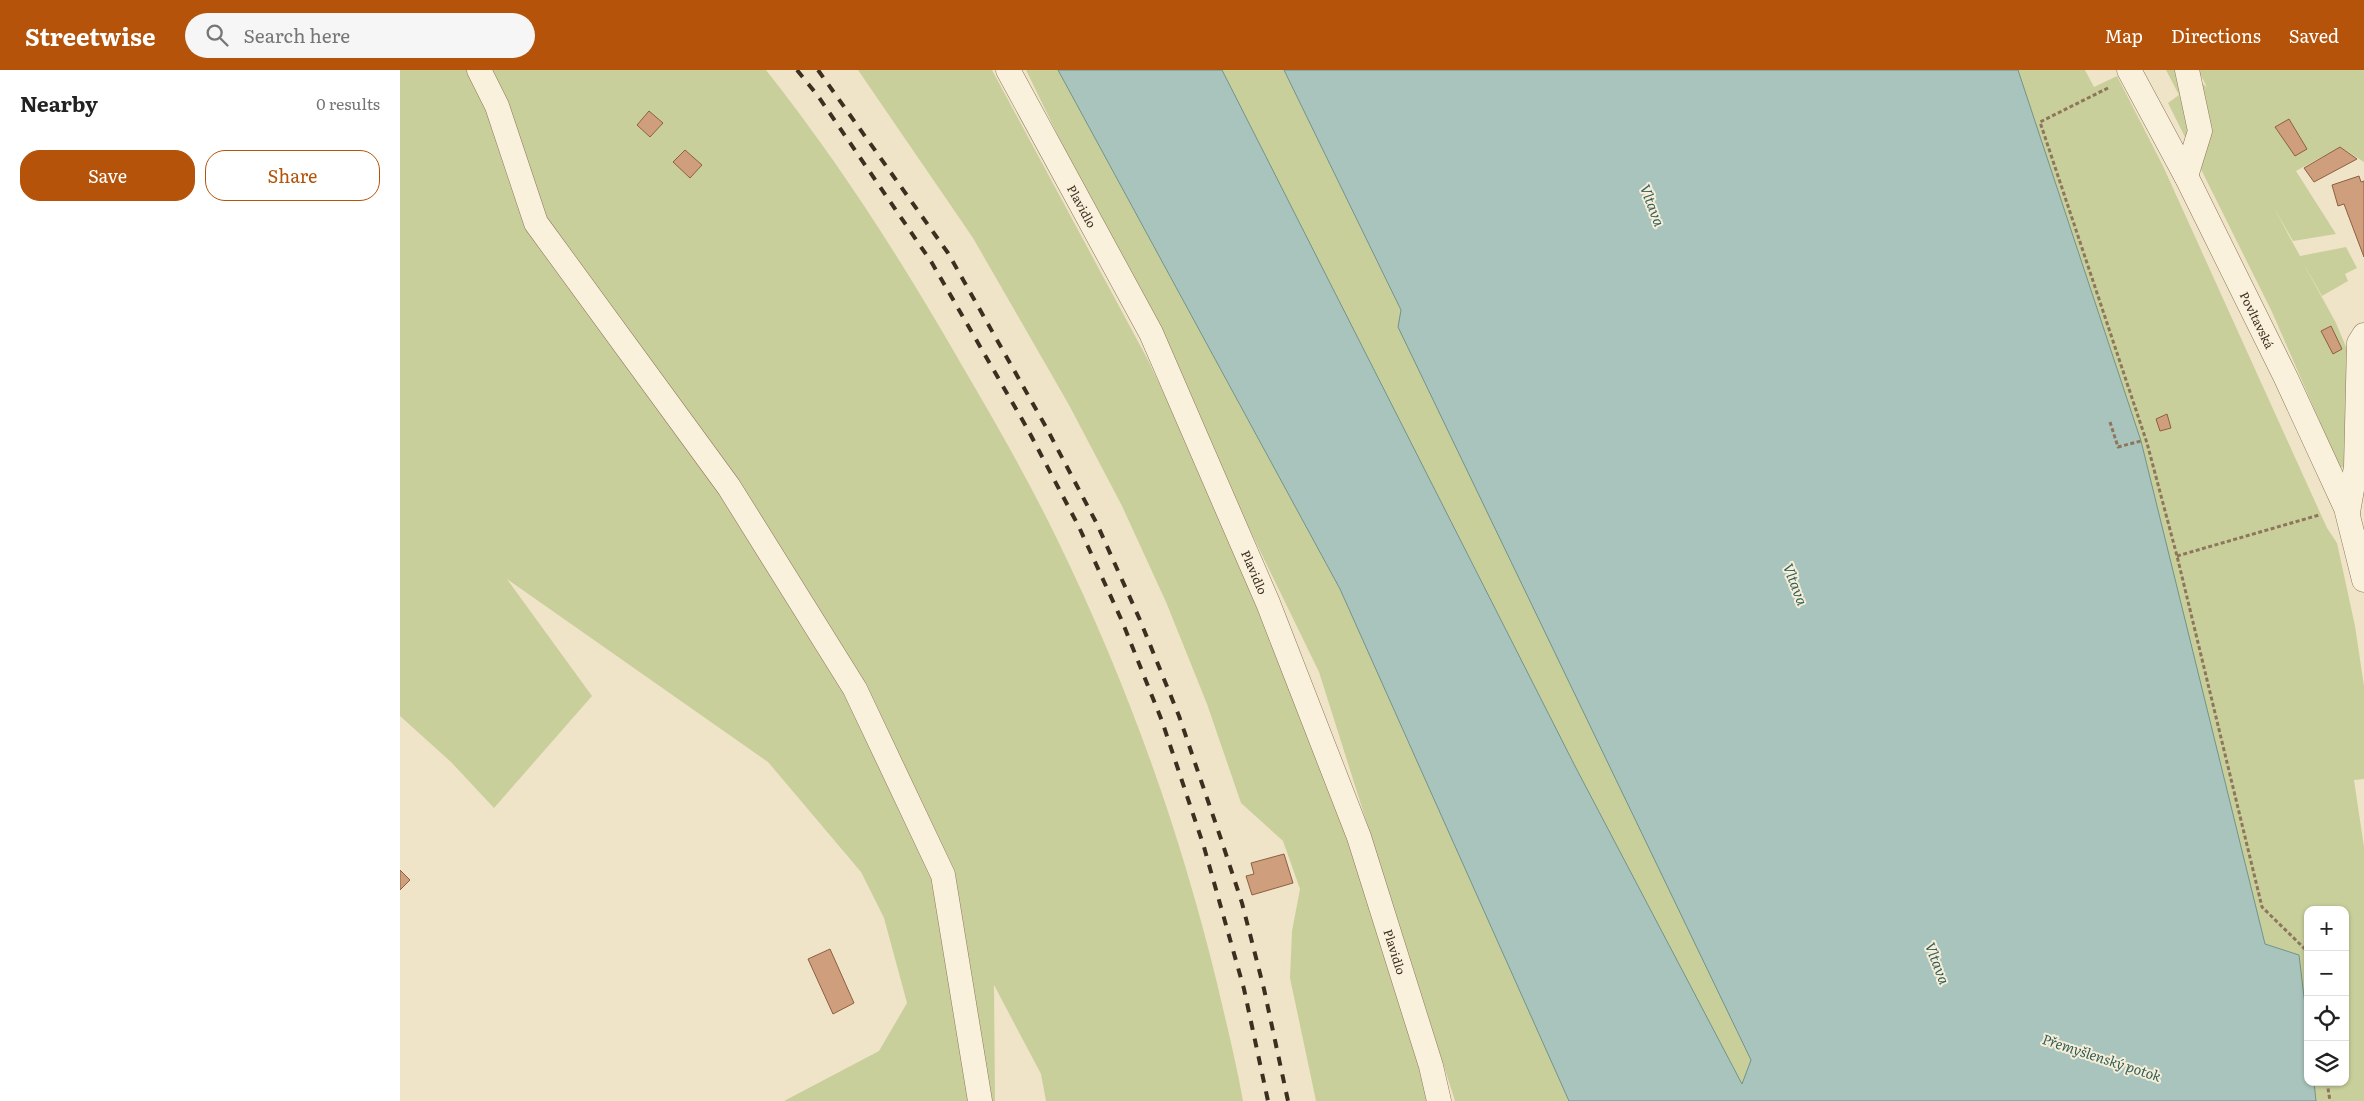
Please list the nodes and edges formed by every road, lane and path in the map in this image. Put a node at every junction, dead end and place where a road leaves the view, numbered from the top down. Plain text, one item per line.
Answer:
1 (479, 70) edge
2 (1008, 70) edge
3 (2186, 70) edge
4 (2130, 73) edge
5 (2186, 176) junction
6 (2364, 335) edge
7 (2110, 422) dead end
8 (2141, 441) dead end
9 (2347, 510) junction
10 (2177, 556) junction
11 (2364, 580) edge
12 (2306, 951) edge
13 (2328, 1086) edge
14 (980, 1101) edge
15 (1439, 1101) edge
16 (2330, 1101) edge

1 - 14 street
2 - 15 street, Plavidlo
3 - 5 street
4 - 5 street, Povltavská
4 - 10 path
5 - 9 street, Povltavská
6 - 9 street
7 - 8 path
9 - 10 path
9 - 11 street, Povltavská
10 - 12 path
13 - 16 path

